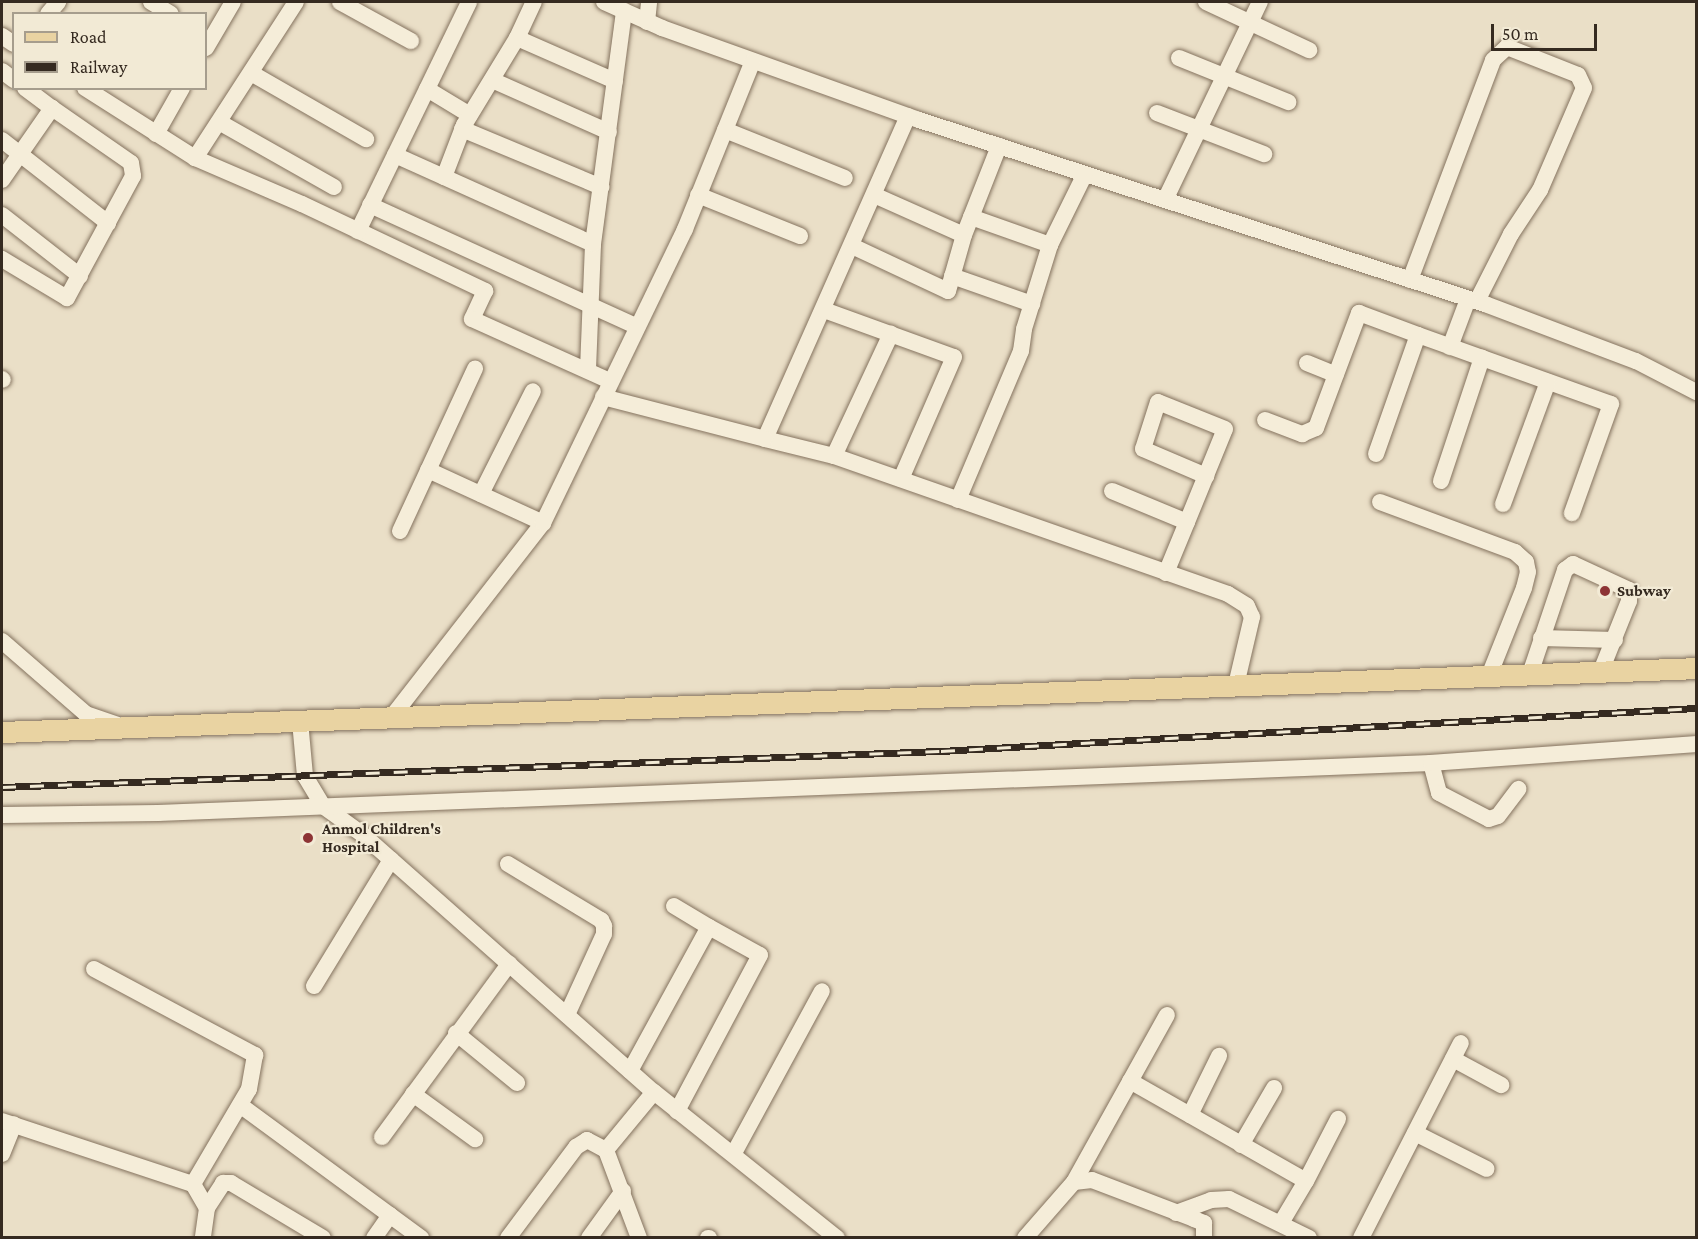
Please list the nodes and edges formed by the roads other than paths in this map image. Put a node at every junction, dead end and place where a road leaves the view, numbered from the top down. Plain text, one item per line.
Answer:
1 (149, 2) edge
2 (233, 2) edge
3 (296, 2) edge
4 (340, 2) edge
5 (469, 2) edge
6 (534, 2) edge
7 (604, 2) edge
8 (649, 2) edge
9 (1206, 2) edge
10 (1260, 2) edge
11 (628, 9) edge
12 (167, 12) edge
13 (647, 22) junction
14 (1250, 23) junction
15 (517, 38) junction
16 (208, 40) edge
17 (411, 41) dead end
18 (1310, 50) dead end
19 (1179, 58) dead end
20 (753, 61) junction
21 (251, 73) junction
22 (1225, 76) junction
23 (492, 80) junction
24 (615, 81) junction
25 (427, 89) junction
26 (28, 90) edge
27 (89, 90) edge
28 (181, 90) edge
29 (1288, 102) dead end
30 (52, 108) junction
31 (1157, 112) dead end
32 (908, 116) junction
33 (219, 122) junction
34 (466, 122) junction
35 (1201, 128) junction
36 (725, 130) junction
37 (609, 132) junction
38 (156, 134) junction
39 (366, 139) dead end
40 (2, 140) edge
41 (999, 146) junction
42 (19, 154) junction
43 (1264, 154) dead end
44 (395, 155) junction
45 (195, 158) junction
46 (1085, 174) junction
47 (444, 177) junction
48 (845, 178) dead end
49 (2, 180) edge
50 (601, 186) junction
51 (334, 187) dead end
52 (698, 195) junction
53 (874, 195) junction
54 (1165, 200) junction
55 (370, 205) junction
56 (2, 214) edge
57 (971, 217) junction
58 (108, 223) junction
59 (358, 231) junction
60 (964, 235) junction
61 (800, 237) dead end
62 (593, 244) junction
63 (1050, 245) junction
64 (852, 246) junction
65 (2, 260) edge
66 (80, 276) junction
67 (952, 276) junction
68 (1410, 280) junction
69 (1473, 300) junction
70 (1032, 304) junction
71 (590, 305) junction
72 (824, 310) junction
73 (636, 326) junction
74 (891, 334) junction
75 (1418, 335) junction
76 (1450, 347) junction
77 (1482, 358) junction
78 (1307, 363) dead end
79 (475, 369) dead end
80 (588, 369) junction
81 (1336, 375) junction
82 (610, 381) junction
83 (1548, 382) junction
84 (533, 391) dead end
85 (1696, 392) edge
86 (603, 397) junction
87 (1265, 420) dead end
88 (765, 439) junction
89 (1376, 454) dead end
90 (834, 456) junction
91 (428, 470) junction
92 (1206, 476) junction
93 (901, 479) junction
94 (1441, 481) dead end
95 (1112, 491) dead end
96 (481, 494) junction
97 (958, 500) junction
98 (1380, 502) dead end
99 (1503, 504) dead end
100 (1572, 513) dead end
101 (1187, 522) junction
102 (543, 524) junction
103 (400, 531) dead end
104 (1166, 573) junction
105 (1541, 638) junction
106 (2, 640) edge
107 (1615, 640) junction
108 (1696, 668) edge
109 (1601, 671) junction
110 (1530, 674) junction
111 (1488, 676) junction
112 (1236, 685) junction
113 (391, 718) junction
114 (300, 721) junction
115 (123, 727) junction
116 (2, 732) edge
117 (1696, 744) edge
118 (1431, 763) junction
119 (1518, 789) dead end
120 (323, 807) junction
121 (2, 816) edge
122 (392, 860) junction
123 (508, 864) dead end
124 (674, 906) dead end
125 (709, 927) junction
126 (509, 964) junction
127 (94, 969) dead end
128 (314, 986) dead end
129 (822, 990) dead end
130 (1167, 1015) dead end
131 (567, 1016) junction
132 (456, 1033) junction
133 (1461, 1043) dead end
134 (1219, 1056) dead end
135 (1453, 1059) junction
136 (630, 1071) junction
137 (1130, 1081) junction
138 (517, 1083) dead end
139 (1501, 1085) dead end
140 (1274, 1088) dead end
141 (654, 1092) junction
142 (413, 1094) junction
143 (240, 1105) junction
144 (677, 1111) junction
145 (1190, 1115) junction
146 (1338, 1119) dead end
147 (8, 1123) edge
148 (1415, 1132) junction
149 (382, 1137) dead end
150 (475, 1139) dead end
151 (1241, 1145) junction
152 (606, 1150) junction
153 (734, 1153) junction
154 (2, 1154) edge
155 (1487, 1169) dead end
156 (1306, 1181) junction
157 (1074, 1182) junction
158 (193, 1184) junction
159 (623, 1191) junction
160 (207, 1208) junction
161 (1176, 1214) junction
162 (390, 1215) junction
163 (1281, 1223) junction
164 (203, 1238) edge
165 (323, 1238) edge
166 (374, 1238) edge
167 (421, 1238) edge
168 (508, 1238) edge
169 (589, 1238) edge
170 (639, 1238) edge
171 (837, 1238) edge
172 (1025, 1238) edge
173 (1204, 1238) edge
174 (1309, 1238) edge
175 (1361, 1238) edge

1 - 12 street
2 - 16 street
3 - 21 street
4 - 17 street
5 - 25 street
6 - 15 street
7 - 11 street
8 - 13 street
9 - 14 street
10 - 14 street
11 - 13 street
11 - 24 street
13 - 20 street
14 - 18 street
14 - 22 street
15 - 23 street
15 - 24 street
19 - 22 street
20 - 32 street
20 - 36 street
21 - 33 street
21 - 39 street
22 - 29 street
22 - 35 street
23 - 34 street
23 - 37 street
24 - 37 street
25 - 34 street
25 - 44 street
26 - 30 street
27 - 38 street
28 - 38 street
30 - 42 street
30 - 58 street
31 - 35 street
32 - 41 street
32 - 53 street
33 - 45 street
33 - 51 street
34 - 47 street
34 - 50 street
35 - 43 street
35 - 54 street
36 - 48 street
36 - 52 street
37 - 50 street
38 - 45 street
40 - 42 street
41 - 46 street
41 - 57 street
42 - 49 street
42 - 58 street
44 - 47 street
44 - 55 street
45 - 59 street
46 - 54 street
46 - 63 street
47 - 62 street
50 - 62 street
52 - 61 street
52 - 73 street
53 - 60 street
53 - 64 street
54 - 68 street
55 - 59 street
55 - 71 street
56 - 66 street
57 - 60 street
57 - 63 street
58 - 66 street
59 - 80 street
60 - 67 street
62 - 71 street
63 - 70 street
64 - 67 street
64 - 72 street
65 - 66 street
67 - 70 street
68 - 69 street
68 - 69 street
69 - 76 street
69 - 85 street
70 - 97 street
71 - 73 street
71 - 80 street
72 - 74 street
72 - 88 street
73 - 82 street
74 - 90 street
74 - 93 street
75 - 76 street
75 - 81 street
75 - 89 street
76 - 77 street
77 - 83 street
77 - 94 street
78 - 81 street
79 - 91 street
80 - 82 street
81 - 87 street
82 - 86 street
83 - 99 street
83 - 100 street
84 - 96 street
86 - 88 street
86 - 102 street
88 - 90 street
90 - 93 street
91 - 96 street
91 - 103 street
92 - 92 street
92 - 101 street
93 - 97 street
95 - 101 street
96 - 102 street
97 - 104 street
98 - 111 street
101 - 104 street
102 - 113 street
104 - 112 street
105 - 107 street
105 - 107 street
105 - 110 street
106 - 115 street
107 - 109 street
108 - 109 main road
109 - 110 main road
110 - 111 main road
111 - 112 main road
112 - 113 main road
113 - 114 main road
114 - 115 main road
114 - 120 street
115 - 116 main road
117 - 118 street
118 - 119 street
118 - 120 street
120 - 121 street
120 - 122 street
122 - 126 street
122 - 128 street
123 - 131 street
124 - 125 street
125 - 136 street
125 - 144 street
126 - 131 street
126 - 132 street
127 - 143 street
129 - 153 street
130 - 137 street
131 - 136 street
132 - 138 street
132 - 142 street
133 - 135 street
134 - 145 street
135 - 139 street
135 - 148 street
136 - 141 street
137 - 145 street
137 - 157 street
140 - 151 street
141 - 144 street
141 - 152 street
142 - 149 street
142 - 150 street
143 - 158 street
143 - 162 street
144 - 153 street
145 - 151 street
146 - 156 street
147 - 154 street
147 - 158 street
148 - 155 street
148 - 175 street
151 - 156 street
152 - 159 street
152 - 168 street
153 - 171 street
156 - 163 street
157 - 161 street
157 - 172 street
158 - 160 street
159 - 169 street
159 - 170 street
160 - 164 street
160 - 165 street
161 - 163 street
161 - 173 street
162 - 166 street
162 - 167 street
163 - 174 street

